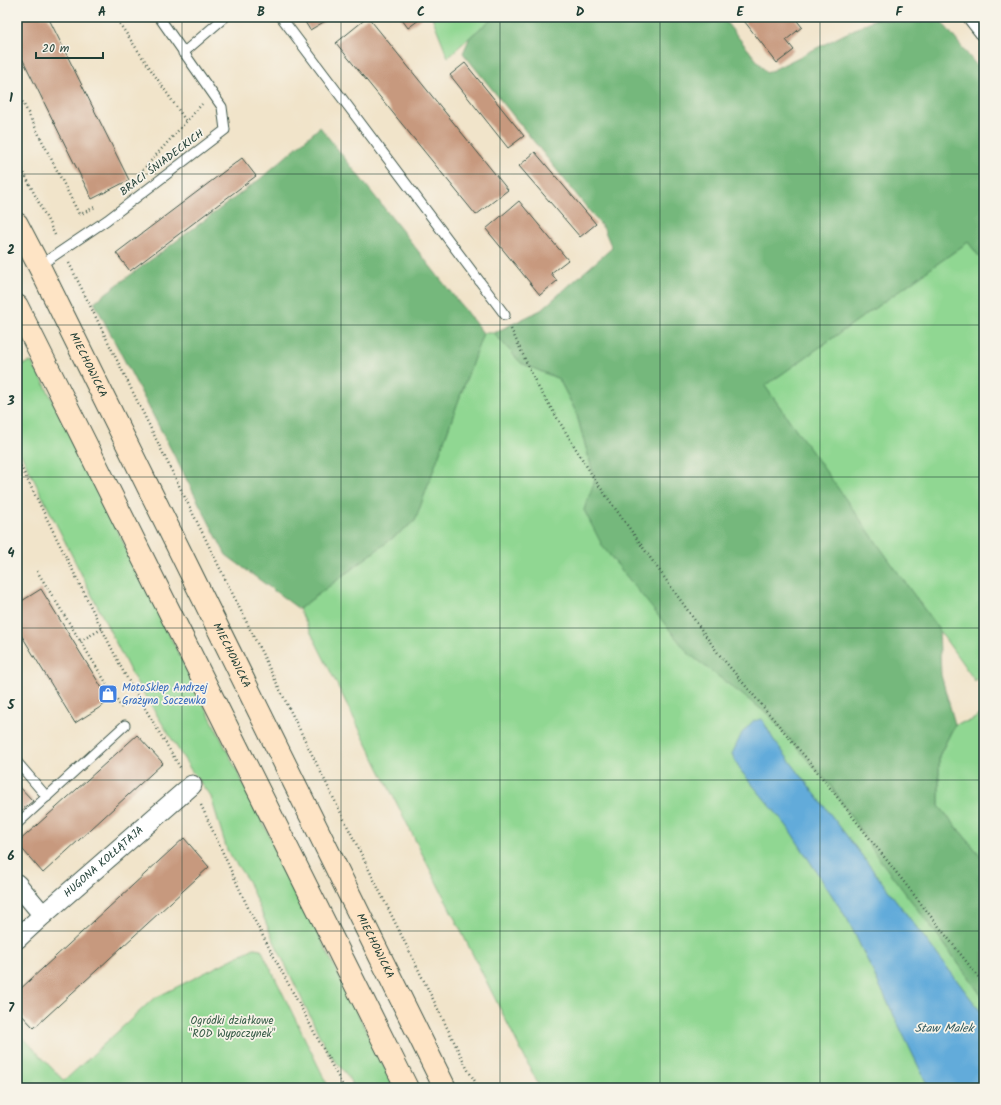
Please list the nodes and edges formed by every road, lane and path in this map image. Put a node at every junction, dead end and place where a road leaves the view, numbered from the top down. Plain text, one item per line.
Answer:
1 (115, 17) edge
2 (159, 17) edge
3 (225, 17) edge
4 (281, 17) edge
5 (974, 17) edge
6 (984, 31) edge
7 (183, 53) junction
8 (17, 91) edge
9 (212, 93) junction
10 (186, 121) junction
11 (17, 159) edge
12 (139, 174) dead end
13 (98, 205) dead end
14 (79, 215) junction
15 (17, 224) edge
16 (88, 233) junction
17 (63, 250) junction
18 (39, 266) junction
19 (17, 306) edge
20 (505, 316) joint
21 (17, 459) edge
22 (37, 571) dead end
23 (102, 629) junction
24 (80, 641) junction
25 (125, 725) joint
26 (17, 762) edge
27 (192, 785) junction
28 (47, 797) junction
29 (17, 824) edge
30 (17, 884) edge
31 (43, 915) junction
32 (17, 939) edge
33 (984, 984) edge
34 (344, 1088) edge
35 (407, 1088) edge
36 (445, 1088) edge
37 (479, 1088) edge

1 - 10 path
2 - 7 lane, BRACI ŚNIADECKICH
3 - 7 lane
4 - 20 lane
5 - 6 street
7 - 9 lane, BRACI ŚNIADECKICH
8 - 14 path
9 - 10 path
9 - 16 lane, BRACI ŚNIADECKICH
10 - 12 path
11 - 17 path
13 - 14 path
14 - 16 path
15 - 18 main road, MIECHOWICKA
16 - 17 lane, BRACI ŚNIADECKICH
17 - 18 lane, BRACI ŚNIADECKICH
17 - 37 path
18 - 36 main road, MIECHOWICKA
19 - 35 main road
20 - 33 path
21 - 23 path
22 - 24 path
23 - 24 path
23 - 27 path
24 - 25 path
25 - 28 lane
26 - 28 lane
27 - 31 street, HUGONA KOŁŁĄTAJA
27 - 34 path
28 - 29 lane
30 - 31 street
31 - 32 street, HUGONA KOŁŁĄTAJA

